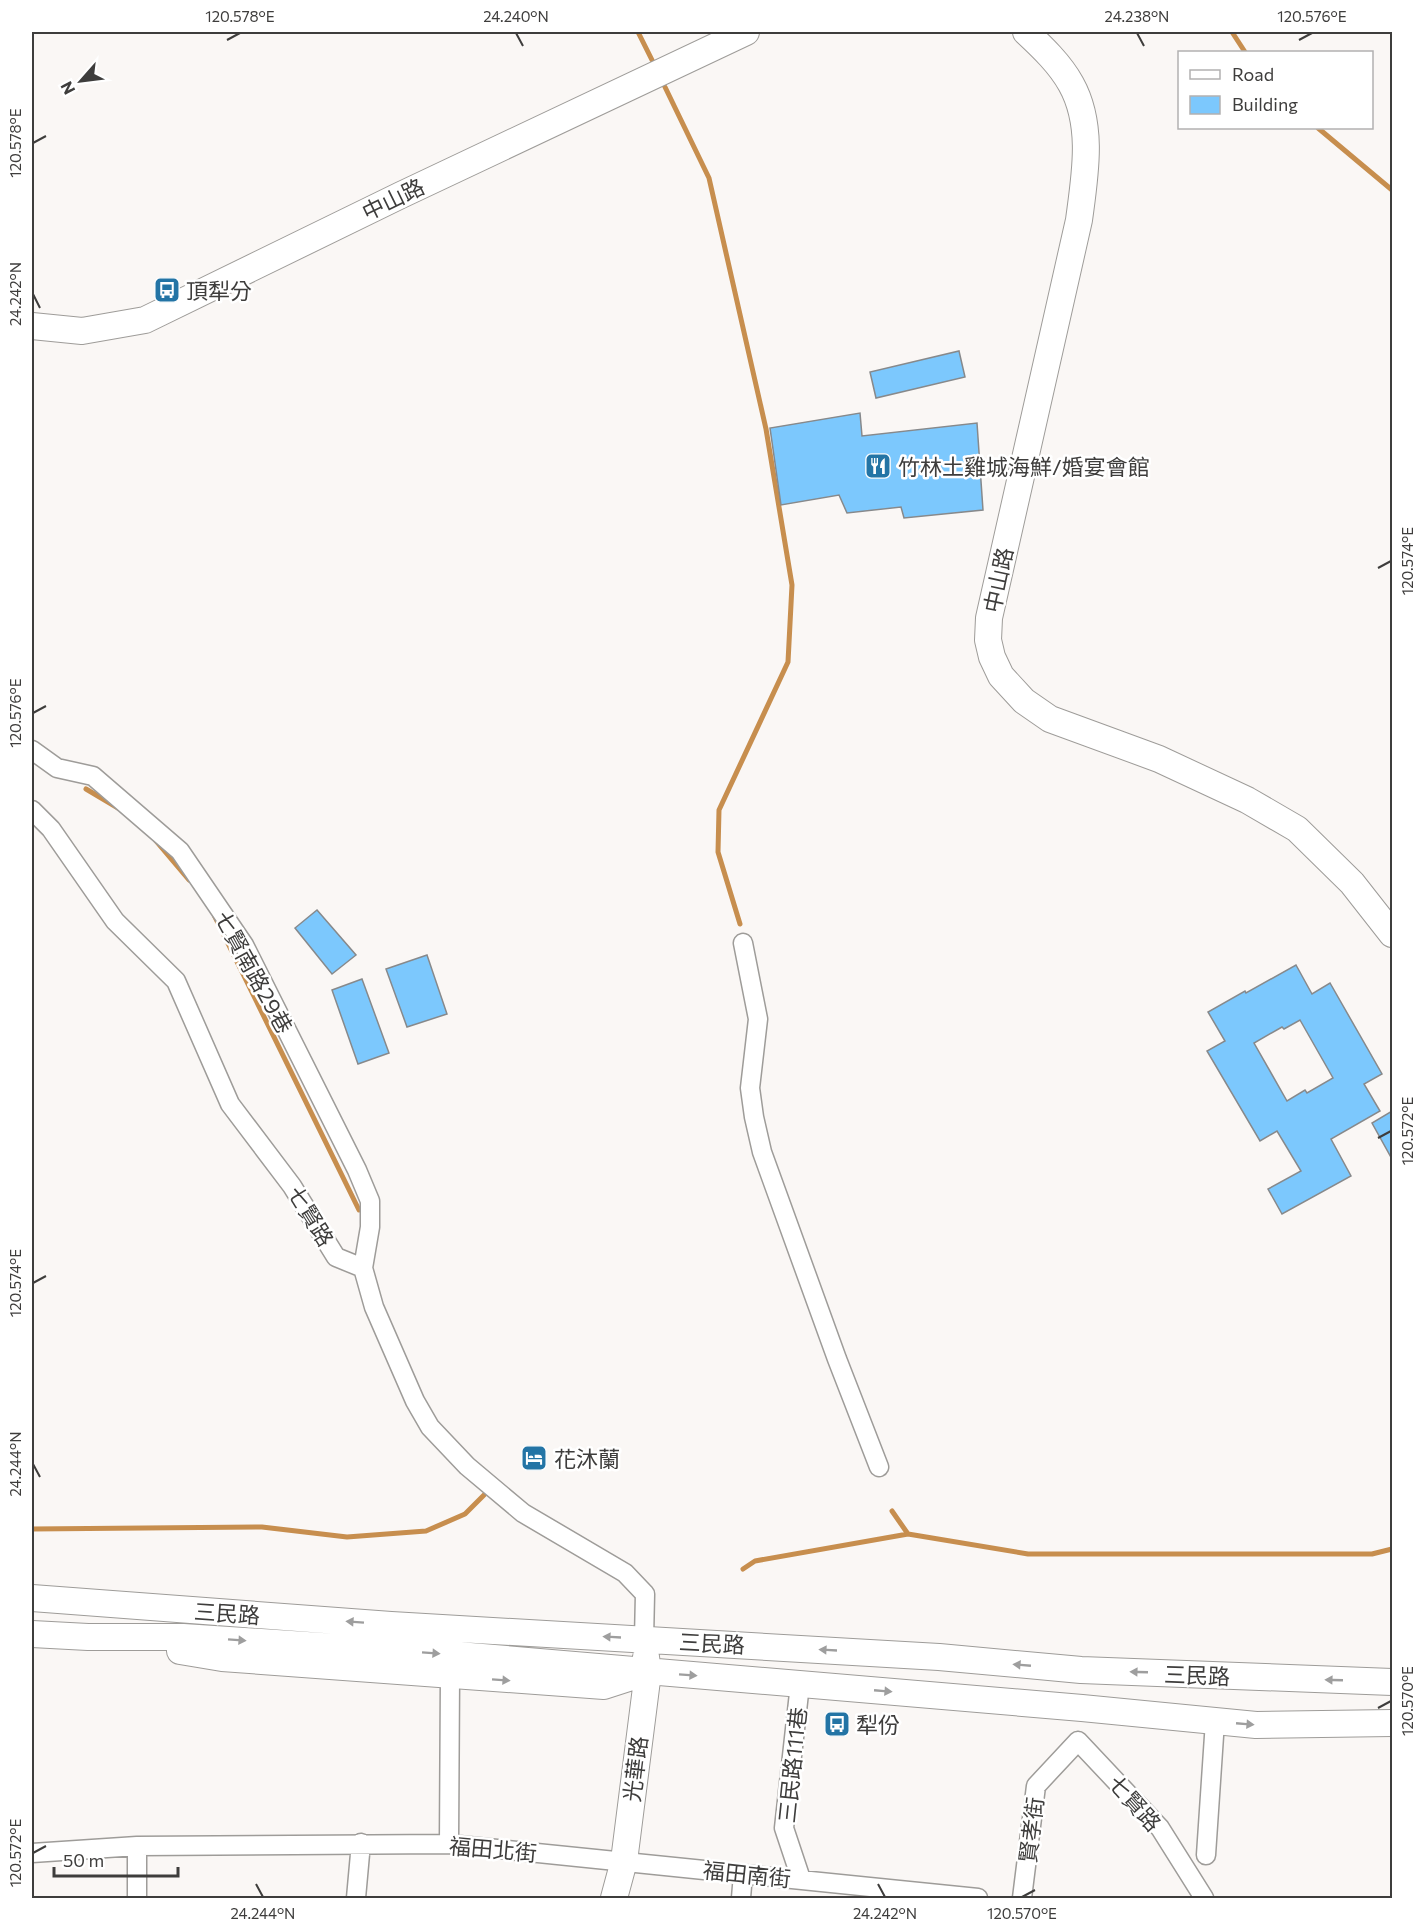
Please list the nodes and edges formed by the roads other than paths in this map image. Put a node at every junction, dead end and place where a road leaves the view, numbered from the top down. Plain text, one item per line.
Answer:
1 (746, 32) edge
2 (1026, 32) edge
3 (32, 326) edge
4 (32, 750) edge
5 (32, 810) edge
6 (1392, 934) edge
7 (743, 943) dead end
8 (363, 1268) junction
9 (879, 1467) dead end
10 (32, 1598) edge
11 (32, 1634) edge
12 (88, 1637) junction
13 (644, 1639) junction
14 (1081, 1670) junction
15 (648, 1672) junction
16 (450, 1676) junction
17 (1392, 1682) edge
18 (800, 1684) junction
19 (1082, 1708) junction
20 (1215, 1721) junction
21 (1392, 1723) edge
22 (1077, 1741) junction
23 (361, 1843) junction
24 (449, 1844) junction
25 (137, 1846) junction
26 (32, 1853) edge
27 (1206, 1855) dead end
28 (624, 1861) junction
29 (743, 1874) junction
30 (801, 1879) junction
31 (822, 1890) edge
32 (137, 1899) edge
33 (356, 1899) edge
34 (614, 1899) edge
35 (741, 1899) edge
36 (978, 1899) edge
37 (1022, 1899) edge
38 (1204, 1899) edge

1 - 3 street, 中山路
2 - 6 street, 中山路
4 - 8 street, 七賢南路29巷
5 - 8 street, 七賢路
7 - 9 street
8 - 13 street
13 -> 10 street, 三民路
11 - 12 street, 三民路
12 -> 15 street, 三民路
12 - 16 street, 三民路
14 -> 13 street, 三民路
13 - 15 street, 光華路
17 -> 14 street, 三民路
14 - 19 street
16 -> 15 street, 三民路
15 -> 18 street, 三民路
15 - 28 street, 光華路
16 - 24 street
18 -> 19 street, 三民路
18 - 30 street, 三民路111巷
19 - 20 street, 三民路
19 - 22 street
20 -> 21 street, 三民路
20 - 27 street
22 - 37 street, 賢孝街
22 - 38 street, 七賢路
23 - 24 street, 福田北街
23 - 25 street, 福田北街
23 - 33 street
24 - 28 street, 福田北街
25 - 26 street, 福田北街
25 - 32 street
28 - 29 street, 福田南街
28 - 34 street, 光華路
29 - 30 street, 福田南街
29 - 35 street
30 - 31 street, 福田南街
31 - 36 street, 福田南街

